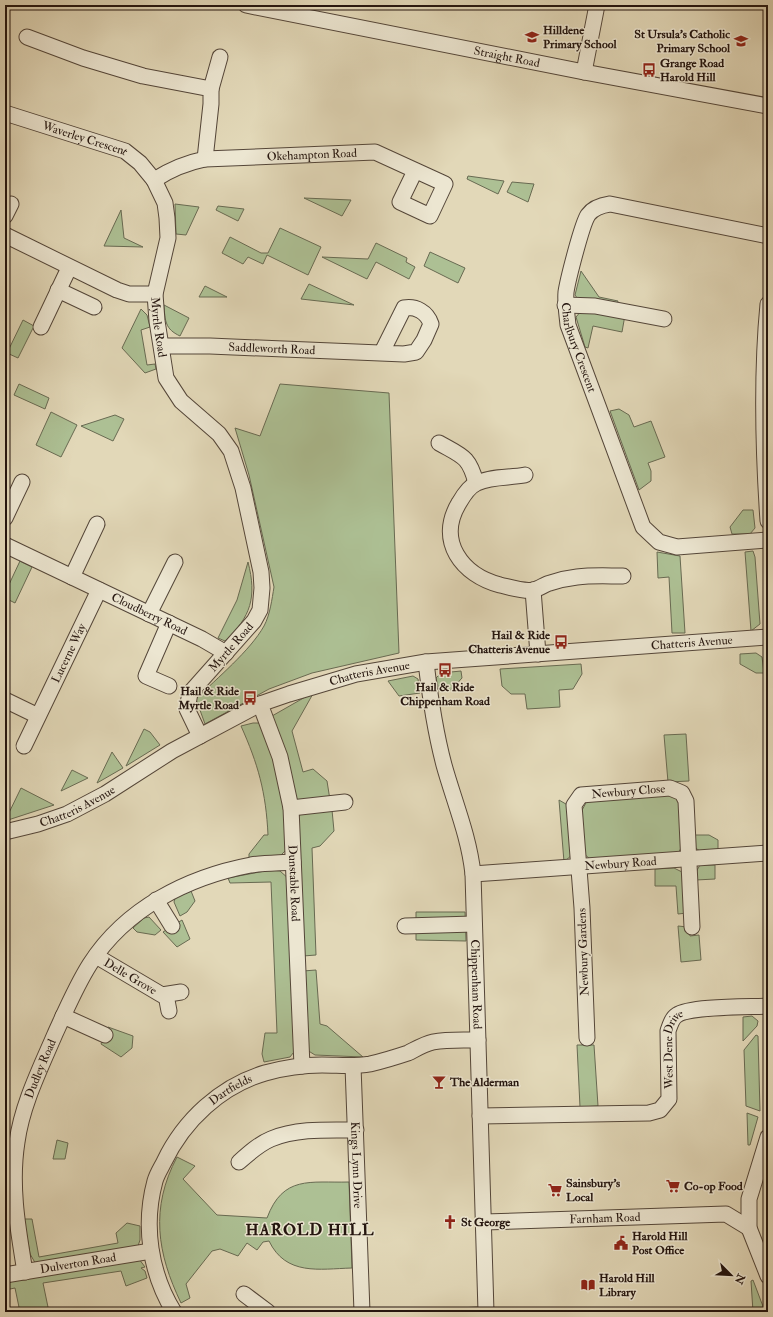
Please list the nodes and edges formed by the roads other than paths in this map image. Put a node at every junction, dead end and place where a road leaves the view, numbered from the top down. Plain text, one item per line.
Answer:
1 (246, 5) edge
2 (597, 5) edge
3 (27, 36) dead end
4 (220, 57) dead end
5 (584, 72) junction
6 (211, 89) junction
7 (768, 106) edge
8 (5, 113) edge
9 (204, 159) junction
10 (415, 170) dead end
11 (154, 180) junction
12 (5, 235) edge
13 (768, 236) edge
14 (69, 268) junction
15 (58, 290) junction
16 (155, 294) junction
17 (768, 304) edge
18 (565, 305) junction
19 (94, 307) dead end
20 (664, 319) dead end
21 (41, 327) dead end
22 (162, 346) junction
23 (382, 352) dead end
24 (439, 443) dead end
25 (525, 475) dead end
26 (22, 482) dead end
27 (476, 483) junction
28 (5, 518) edge
29 (768, 521) edge
30 (97, 524) dead end
31 (768, 540) edge
32 (5, 545) edge
33 (175, 562) dead end
34 (622, 576) dead end
35 (72, 577) junction
36 (99, 590) junction
37 (533, 590) junction
38 (149, 614) junction
39 (169, 624) junction
40 (768, 637) edge
41 (226, 653) junction
42 (538, 654) junction
43 (426, 662) junction
44 (169, 686) dead end
45 (5, 700) edge
46 (260, 704) junction
47 (38, 716) junction
48 (200, 736) junction
49 (24, 746) dead end
50 (346, 802) dead end
51 (291, 808) junction
52 (5, 832) edge
53 (768, 853) edge
54 (689, 859) junction
55 (293, 862) junction
56 (579, 866) junction
57 (473, 874) junction
58 (156, 900) junction
59 (474, 924) junction
60 (172, 926) dead end
61 (405, 926) dead end
62 (692, 927) dead end
63 (96, 956) junction
64 (181, 992) dead end
65 (166, 995) junction
66 (768, 1006) edge
67 (169, 1011) dead end
68 (63, 1016) junction
69 (105, 1035) dead end
70 (587, 1038) dead end
71 (478, 1040) junction
72 (302, 1066) junction
73 (353, 1066) junction
74 (480, 1116) junction
75 (356, 1130) junction
76 (768, 1137) edge
77 (239, 1162) dead end
78 (749, 1199) junction
79 (726, 1214) junction
80 (484, 1222) junction
81 (749, 1228) junction
82 (152, 1251) junction
83 (25, 1272) junction
84 (5, 1275) edge
85 (768, 1276) edge
86 (244, 1294) dead end
87 (174, 1312) edge
88 (268, 1312) edge
89 (362, 1312) edge
90 (486, 1312) edge

1 - 5 street, Straight Road
2 - 5 street
3 - 6 street
4 - 6 street
5 - 7 street, Straight Road
6 - 9 street
8 - 11 street, Waverley Crescent
9 - 10 street, Okehampton Road
9 - 11 street
11 - 16 street, Myrtle Road
12 - 14 street
13 - 18 street, Charlbury Crescent
14 - 15 street
14 - 16 street
15 - 19 street
15 - 21 street
16 - 22 street, Myrtle Road
17 - 29 street
18 - 20 street
18 - 31 street, Charlbury Crescent
22 - 23 street, Saddleworth Road
22 - 41 street, Myrtle Road
24 - 27 street
25 - 27 street
26 - 28 street
27 - 37 street
30 - 35 street
32 - 35 street, Cloudberry Road
33 - 38 street
34 - 37 street
35 - 36 street, Cloudberry Road
36 - 38 street, Cloudberry Road
36 - 47 street, Lucerne Way
37 - 42 street
38 - 39 street, Cloudberry Road
39 - 41 street, Cloudberry Road
39 - 44 street
40 - 42 street, Chatteris Avenue
41 - 48 street, Myrtle Road
42 - 43 street, Chatteris Avenue
43 - 46 street, Chatteris Avenue
43 - 57 street, Chippenham Road
45 - 47 street
46 - 48 street, Chatteris Avenue
46 - 51 street, Dunstable Road
47 - 49 street, Lucerne Way
48 - 52 street, Chatteris Avenue
50 - 51 street
51 - 55 street, Dunstable Road
53 - 54 street, Newbury Road
54 - 56 street, Newbury Road
54 - 56 street, Newbury Close
54 - 62 street
55 - 58 street, Dudley Road
55 - 72 street, Dunstable Road
56 - 57 street, Newbury Road
56 - 70 street, Newbury Gardens
57 - 59 street, Chippenham Road
58 - 60 street
58 - 63 street, Dudley Road
59 - 61 street
59 - 71 street, Chippenham Road
63 - 65 street, Delle Grove
63 - 68 street, Dudley Road
64 - 65 street, Delle Grove
65 - 67 street, Delle Grove
66 - 74 street, West Dene Drive
68 - 69 street
68 - 83 street, Dudley Road
71 - 73 street, Dartfields
71 - 74 street, Chippenham Road
72 - 73 street, Dartfields
72 - 82 street, Dartfields
73 - 75 street, Kings Lynn Drive
74 - 80 street, Chippenham Road
75 - 77 street
75 - 89 street, Kings Lynn Drive
76 - 78 street
78 - 79 street
78 - 81 street
79 - 80 street, Farnham Road
79 - 81 street
80 - 90 street, Chippenham Road
81 - 85 street
82 - 83 street, Dulverton Road
82 - 87 street, Dartfields
83 - 84 street, Dulverton Road
86 - 88 street

